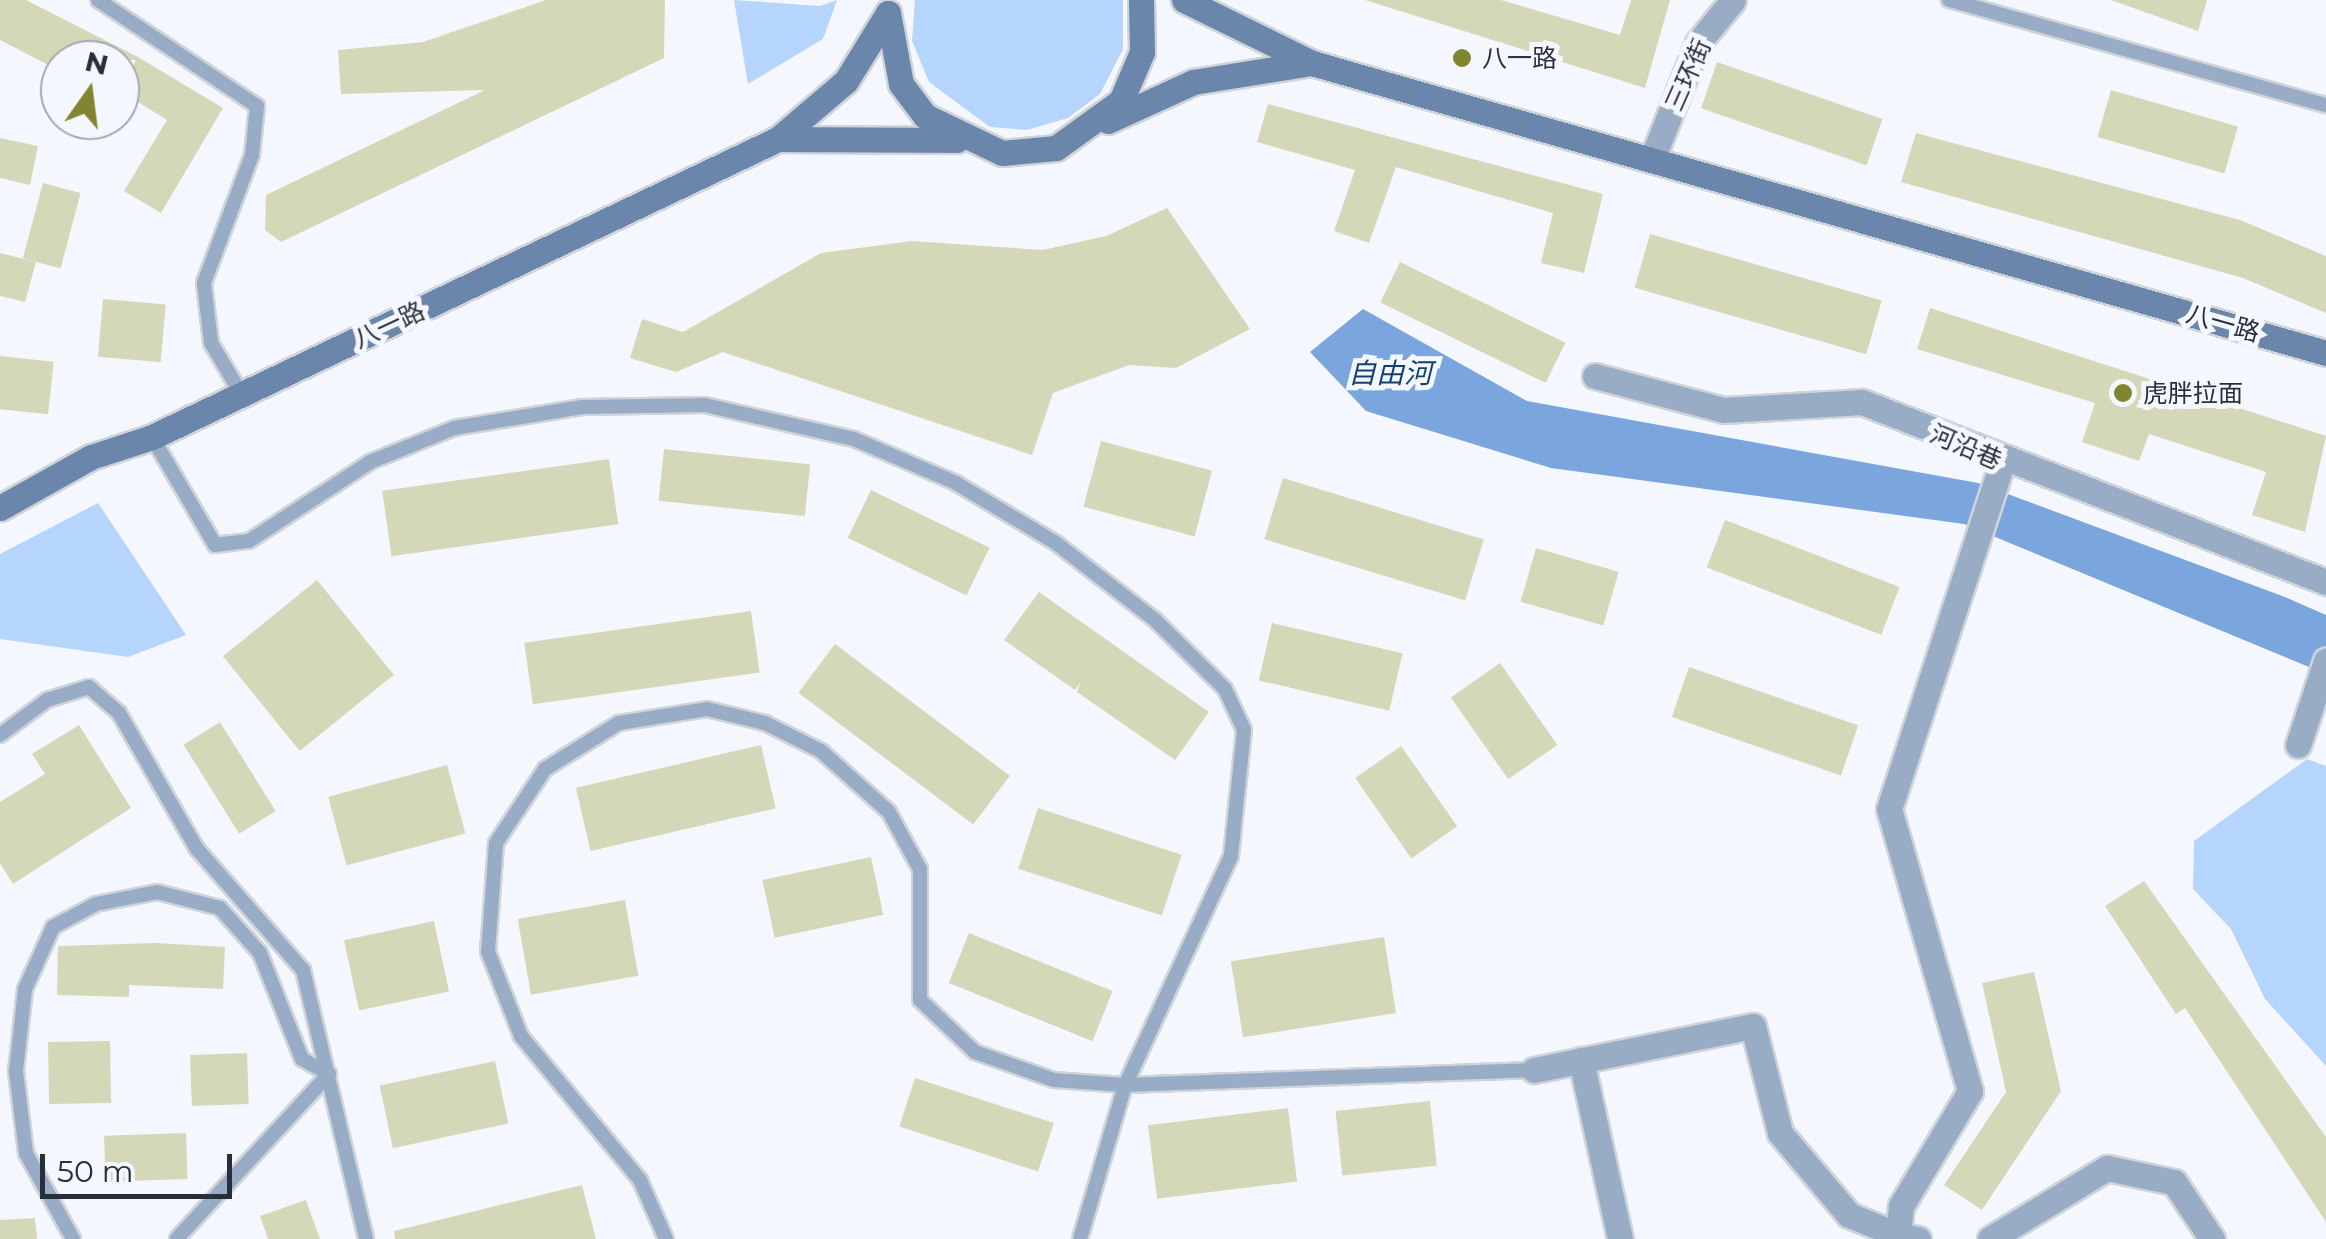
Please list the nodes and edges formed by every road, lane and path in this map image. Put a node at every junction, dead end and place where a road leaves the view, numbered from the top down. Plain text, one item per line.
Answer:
1 (98, 0) edge
2 (1141, 0) edge
3 (1184, 0) edge
4 (1733, 0) edge
5 (1949, 0) edge
6 (890, 7) edge
7 (1312, 63) junction
8 (2326, 105) edge
9 (1094, 128) junction
10 (778, 139) junction
11 (959, 140) junction
12 (1653, 157) junction
13 (2326, 353) edge
14 (1595, 376) dead end
15 (242, 395) junction
16 (152, 437) junction
17 (1997, 471) junction
18 (0, 508) edge
19 (2326, 582) edge
20 (2326, 661) edge
21 (0, 735) edge
22 (2298, 745) dead end
23 (1581, 1060) junction
24 (1534, 1070) joint
25 (329, 1074) junction
26 (1126, 1085) junction
27 (1908, 1237) edge
28 (73, 1239) edge
29 (176, 1239) edge
30 (366, 1239) edge
31 (666, 1239) edge
32 (1080, 1239) edge
33 (1620, 1239) edge
34 (1990, 1239) edge
35 (2212, 1239) edge

1 - 15 lane
2 - 9 main road
3 - 7 main road
4 - 12 street, 三环街
5 - 8 lane
6 - 10 main road
6 - 11 main road
7 - 9 main road
7 - 12 main road, 八一路
9 - 11 main road
10 - 11 main road
10 - 15 main road, 八一路
12 - 13 main road, 八一路
14 - 17 street, 河沿巷
15 - 16 main road, 八一路
16 - 18 main road, 八一路
16 - 26 lane
17 - 19 street, 河沿巷
17 - 27 street
20 - 22 street
21 - 25 lane
23 - 24 street
23 - 27 street
23 - 33 street
24 - 26 lane
25 - 28 lane
25 - 29 lane
25 - 30 lane
26 - 31 lane
26 - 32 lane
34 - 35 street

